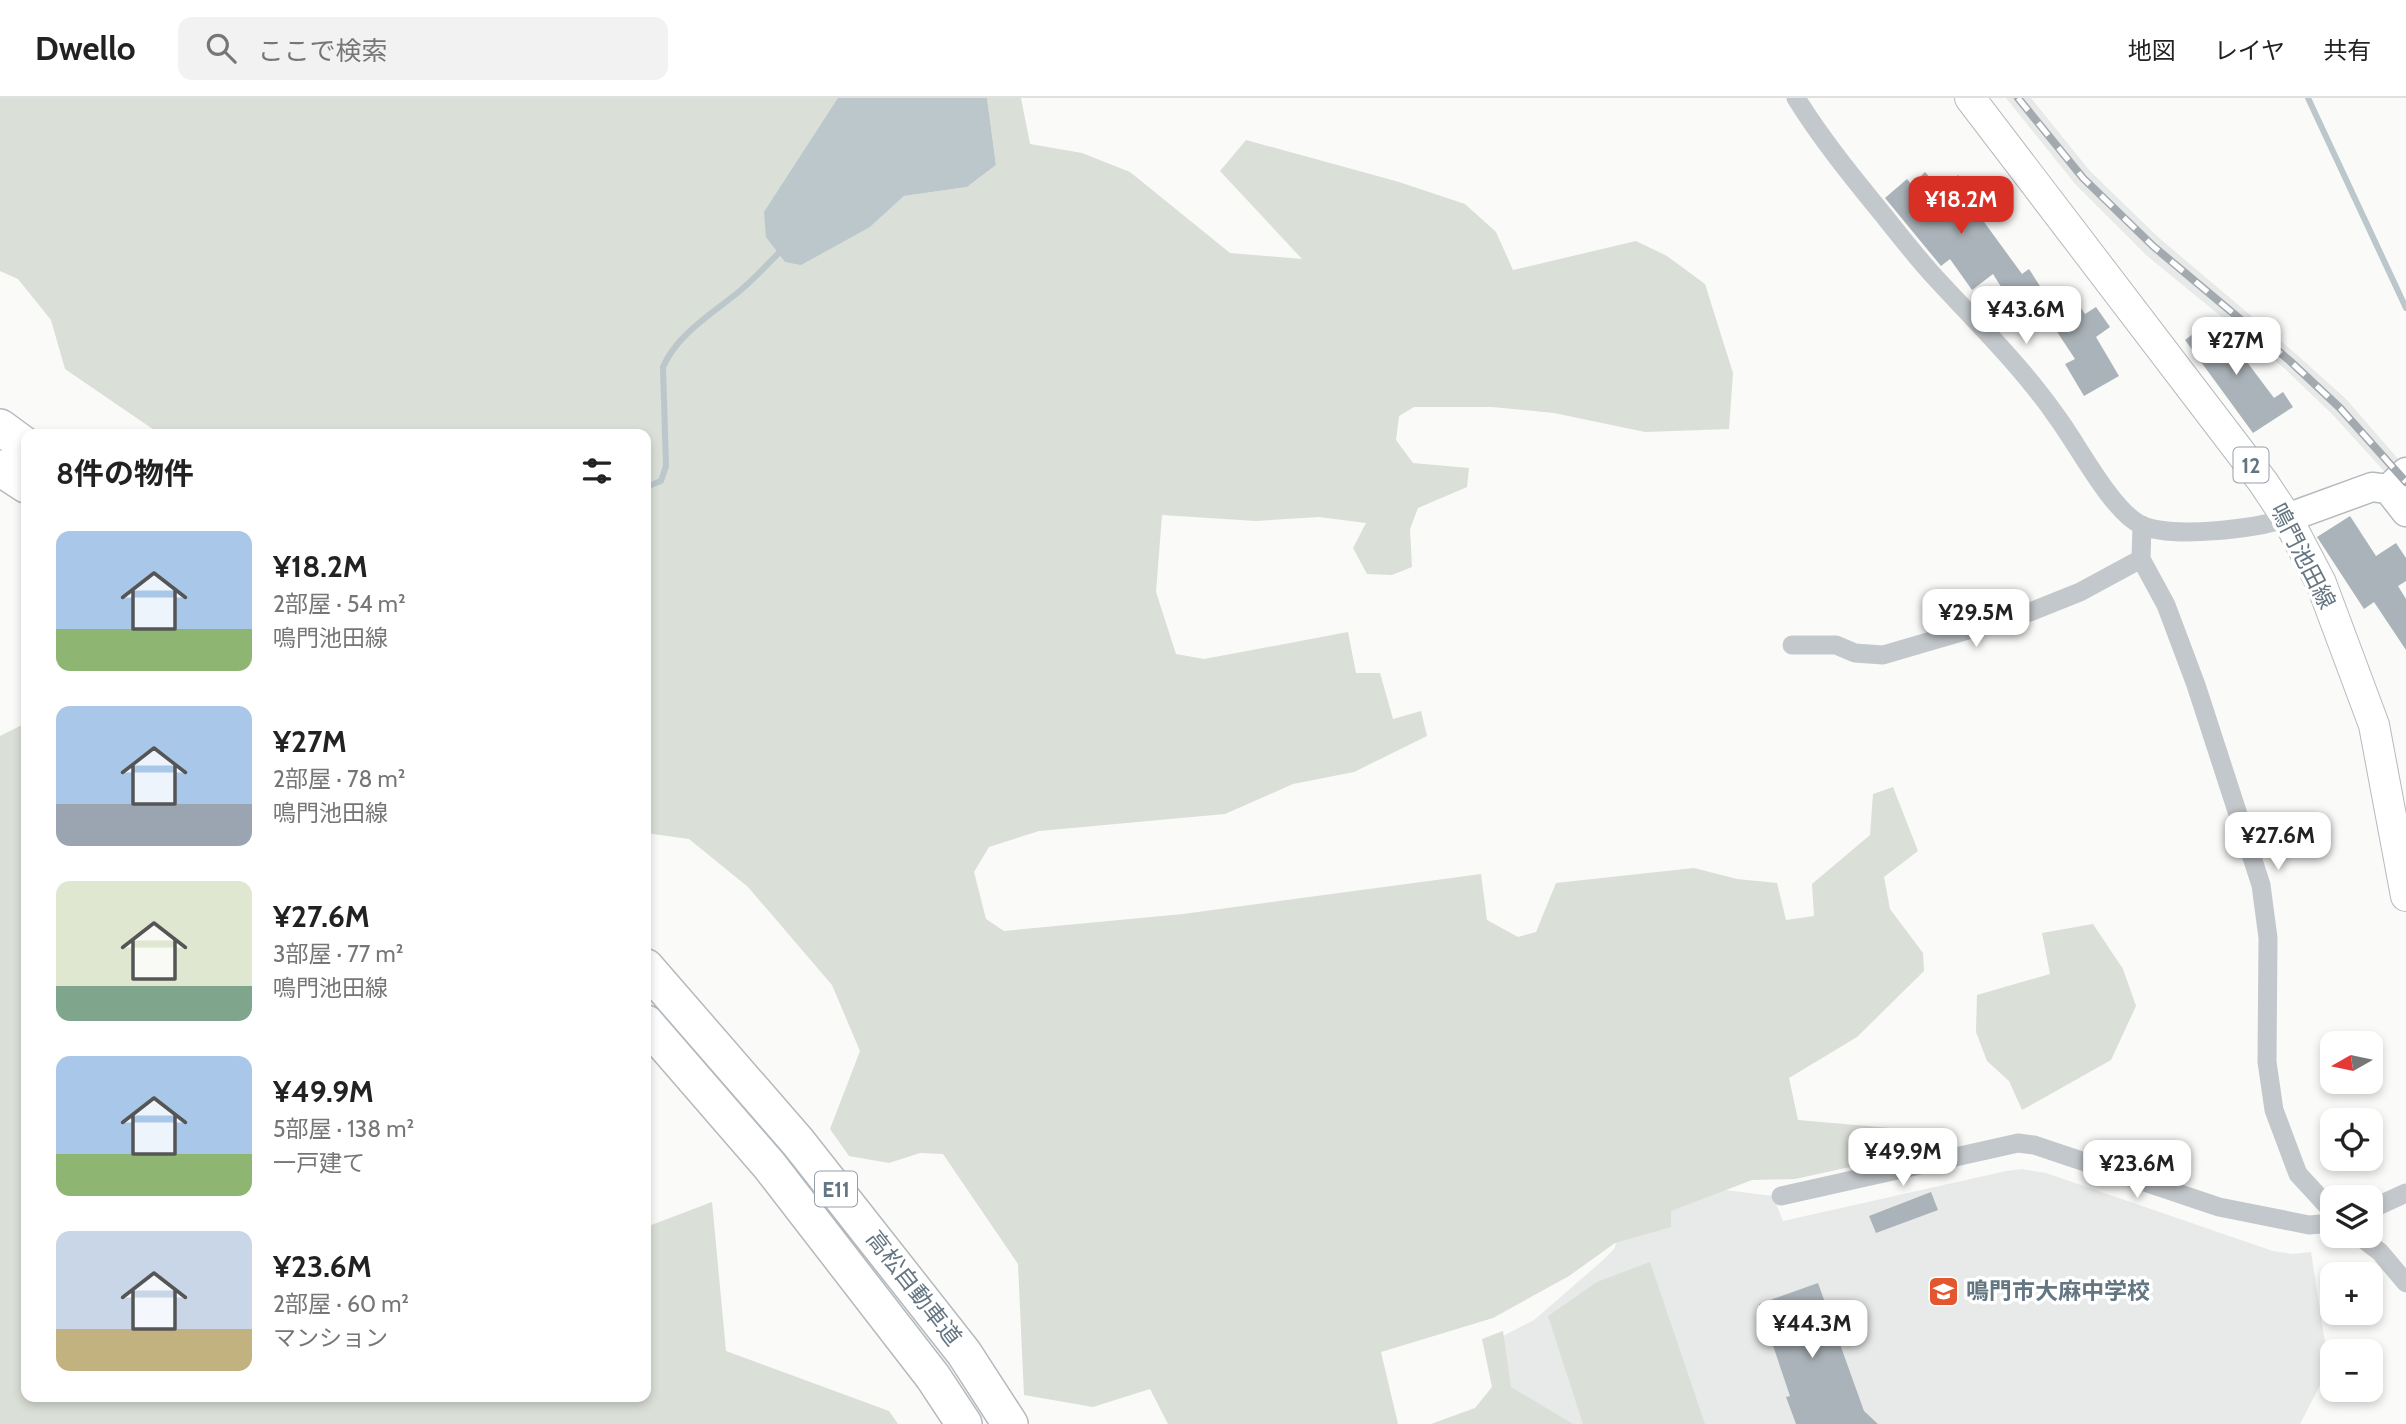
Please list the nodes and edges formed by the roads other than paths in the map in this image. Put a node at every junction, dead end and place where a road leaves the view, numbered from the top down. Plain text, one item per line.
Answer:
1 (1796, 98) edge
2 (1970, 98) edge
3 (0, 427) edge
4 (21, 442) edge
5 (0, 468) edge
6 (2397, 481) edge
7 (21, 482) edge
8 (2406, 512) edge
9 (2287, 518) junction
10 (2142, 525) junction
11 (2141, 559) junction
12 (1791, 645) dead end
13 (2406, 896) edge
14 (651, 973) edge
15 (651, 1029) edge
16 (2406, 1193) edge
17 (1781, 1196) dead end
18 (2320, 1198) edge
19 (2383, 1204) edge
20 (2320, 1224) edge
21 (2375, 1248) edge
22 (2406, 1283) edge
23 (964, 1424) edge
24 (1010, 1424) edge

1 - 10 street
2 - 9 main road, 鳴門池田線 / 12
3 - 4 highway
5 - 7 highway
6 - 8 main road
6 - 9 main road
9 - 10 street
9 - 13 main road, 鳴門池田線 / 12
10 - 11 street
11 - 12 street
11 - 18 street
14 - 24 highway, 高松自動車道 / E11
15 - 23 highway, 高松自動車道 / E11
16 - 19 street
17 - 20 street
21 - 22 street

